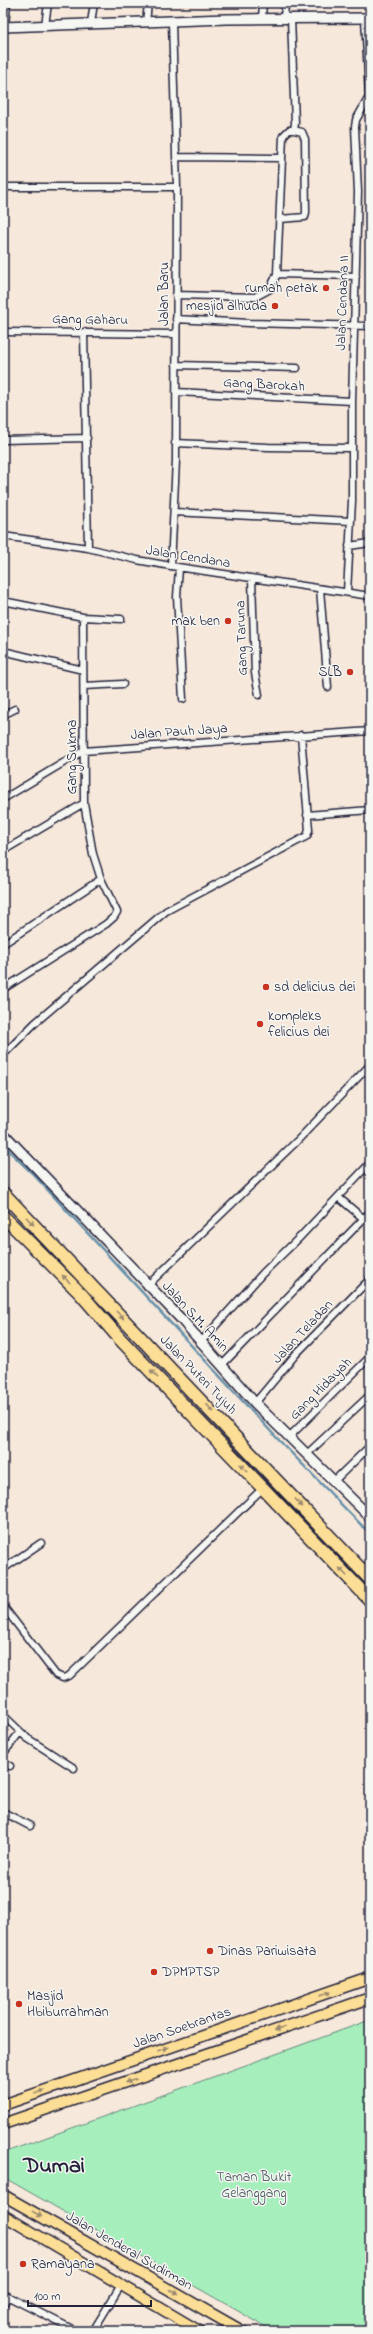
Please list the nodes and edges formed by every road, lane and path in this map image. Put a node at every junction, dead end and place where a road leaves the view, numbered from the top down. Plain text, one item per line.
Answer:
1 (7, 3) edge
2 (48, 3) edge
3 (94, 3) edge
4 (148, 3) edge
5 (263, 3) edge
6 (285, 3) edge
7 (288, 18) junction
8 (368, 18) edge
9 (262, 19) junction
10 (172, 22) junction
11 (91, 23) junction
12 (146, 23) junction
13 (45, 26) junction
14 (4, 27) edge
15 (294, 130) junction
16 (177, 157) junction
17 (281, 158) junction
18 (3, 187) edge
19 (177, 187) junction
20 (280, 219) junction
21 (277, 274) junction
22 (356, 276) junction
23 (176, 295) junction
24 (176, 319) junction
25 (354, 325) junction
26 (370, 326) edge
27 (3, 332) edge
28 (84, 332) junction
29 (176, 334) junction
30 (176, 365) junction
31 (297, 368) dead end
32 (176, 392) junction
33 (352, 401) junction
34 (87, 438) junction
35 (3, 440) edge
36 (175, 443) junction
37 (351, 448) junction
38 (174, 512) junction
39 (351, 521) junction
40 (3, 536) edge
41 (370, 543) edge
42 (349, 546) junction
43 (88, 548) junction
44 (171, 566) junction
45 (179, 568) junction
46 (252, 579) junction
47 (320, 589) junction
48 (346, 592) junction
49 (370, 596) edge
50 (3, 601) edge
51 (83, 617) junction
52 (121, 619) dead end
53 (3, 651) edge
54 (83, 670) junction
55 (123, 684) dead end
56 (84, 686) junction
57 (328, 688) dead end
58 (259, 695) dead end
59 (183, 699) dead end
60 (15, 709) dead end
61 (3, 716) edge
62 (370, 731) edge
63 (301, 735) junction
64 (84, 751) junction
65 (3, 799) edge
66 (84, 803) junction
67 (370, 810) edge
68 (307, 815) junction
69 (3, 852) edge
70 (101, 879) junction
71 (3, 944) edge
72 (3, 990) edge
73 (3, 1055) edge
74 (370, 1065) edge
75 (3, 1133) edge
76 (370, 1163) edge
77 (3, 1193) edge
78 (338, 1197) junction
79 (370, 1212) edge
80 (3, 1216) edge
81 (364, 1219) junction
82 (370, 1279) edge
83 (147, 1286) junction
84 (200, 1343) junction
85 (370, 1356) edge
86 (221, 1366) junction
87 (370, 1394) edge
88 (255, 1404) junction
89 (289, 1437) junction
90 (370, 1446) edge
91 (306, 1454) junction
92 (333, 1482) junction
93 (263, 1488) junction
94 (370, 1517) edge
95 (41, 1543) dead end
96 (3, 1570) edge
97 (370, 1579) edge
98 (370, 1600) edge
99 (3, 1606) edge
100 (3, 1715) edge
101 (20, 1732) junction
102 (3, 1754) edge
103 (3, 1762) edge
104 (10, 1766) dead end
105 (74, 1768) dead end
106 (3, 1812) edge
107 (30, 1826) dead end
108 (370, 1978) edge
109 (370, 1998) edge
110 (297, 2004) junction
111 (302, 2021) junction
112 (3, 2105) edge
113 (3, 2124) edge
114 (3, 2195) edge
115 (3, 2215) edge
116 (121, 2285) junction
117 (6, 2295) edge
118 (3, 2305) edge
119 (73, 2330) edge
120 (196, 2330) edge
121 (93, 2331) edge
122 (242, 2331) edge

1 - 14 street
2 - 13 street
3 - 11 street
4 - 12 street
5 - 9 street
6 - 7 street
7 - 8 street
7 - 9 street
7 - 15 street
8 - 22 street, Jalan Cendana II
9 - 10 street
10 - 12 street
10 - 16 street, Jalan Baru
11 - 12 street
11 - 13 street
13 - 14 street
15 - 17 street
15 - 20 street
16 - 17 street
16 - 19 street, Jalan Baru
17 - 20 street
18 - 19 street
19 - 23 street, Jalan Baru
20 - 21 street
21 - 22 street
21 - 23 street
22 - 25 street, Jalan Cendana II
23 - 24 street, Jalan Baru
24 - 25 street
24 - 29 street, Jalan Baru
25 - 26 street
25 - 33 street, Jalan Cendana II
27 - 28 street, Gang Gaharu
28 - 29 street, Gang Gaharu
28 - 34 street
29 - 30 street, Jalan Baru
30 - 31 street
30 - 32 street, Jalan Baru
32 - 33 street, Gang Barokah
32 - 36 street, Jalan Baru
33 - 37 street, Jalan Cendana II
34 - 35 street
34 - 43 street
36 - 37 street
36 - 38 street, Jalan Baru
37 - 39 street, Jalan Cendana II
38 - 39 street
38 - 44 street, Jalan Baru
39 - 42 street, Jalan Cendana II
40 - 43 street, Jalan Cendana
41 - 42 street
42 - 48 street, Jalan Cendana II
43 - 44 street, Jalan Cendana
44 - 45 street, Jalan Cendana
45 - 46 street, Jalan Cendana
45 - 59 street
46 - 47 street, Jalan Cendana
46 - 58 street, Gang Taruna
47 - 48 street, Jalan Cendana
47 - 57 street
48 - 49 street, Jalan Cendana
50 - 51 street
51 - 52 street
51 - 54 street, Gang Sukma
53 - 54 street
54 - 56 street, Gang Sukma
55 - 56 street
56 - 64 street, Gang Sukma
60 - 61 street
62 - 63 street, Jalan Pauh Jaya
63 - 64 street, Jalan Pauh Jaya
63 - 68 street
64 - 65 street, Jalan Pauh Jaya
64 - 66 street, Gang Sukma
66 - 69 street, Gang Sukma
66 - 70 street
67 - 68 street
68 - 73 street
70 - 71 street
70 - 72 street
74 - 83 street
75 - 83 street, Jalan S.M. Amin
76 - 78 street
77 -> 97 highway, Jalan Puteri Tujuh
78 - 81 street
78 - 84 street
79 - 81 street
93 -> 80 highway
81 - 86 street
82 - 88 street, Jalan Teladan
83 - 84 street, Jalan S.M. Amin
84 - 86 street, Jalan S.M. Amin
85 - 89 street, Gang Hidayah
86 - 88 street, Jalan S.M. Amin
87 - 91 street
88 - 89 street, Jalan S.M. Amin
89 - 91 street, Jalan S.M. Amin
90 - 92 street
91 - 92 street, Jalan S.M. Amin
92 - 94 street, Jalan S.M. Amin
98 -> 93 highway
93 - 99 street
95 - 96 street
100 - 101 street
101 - 102 street
101 - 105 street
103 - 104 street
106 - 107 street
110 -> 108 main road, Jalan Soebrantas
109 - 111 main road
110 - 111 main road
112 -> 110 main road, Jalan Soebrantas
111 -> 113 main road
114 -> 122 main road, Jalan Jenderal Sudirman
115 - 116 main road
116 - 120 main road
116 - 121 street
117 - 118 street
117 - 119 street

